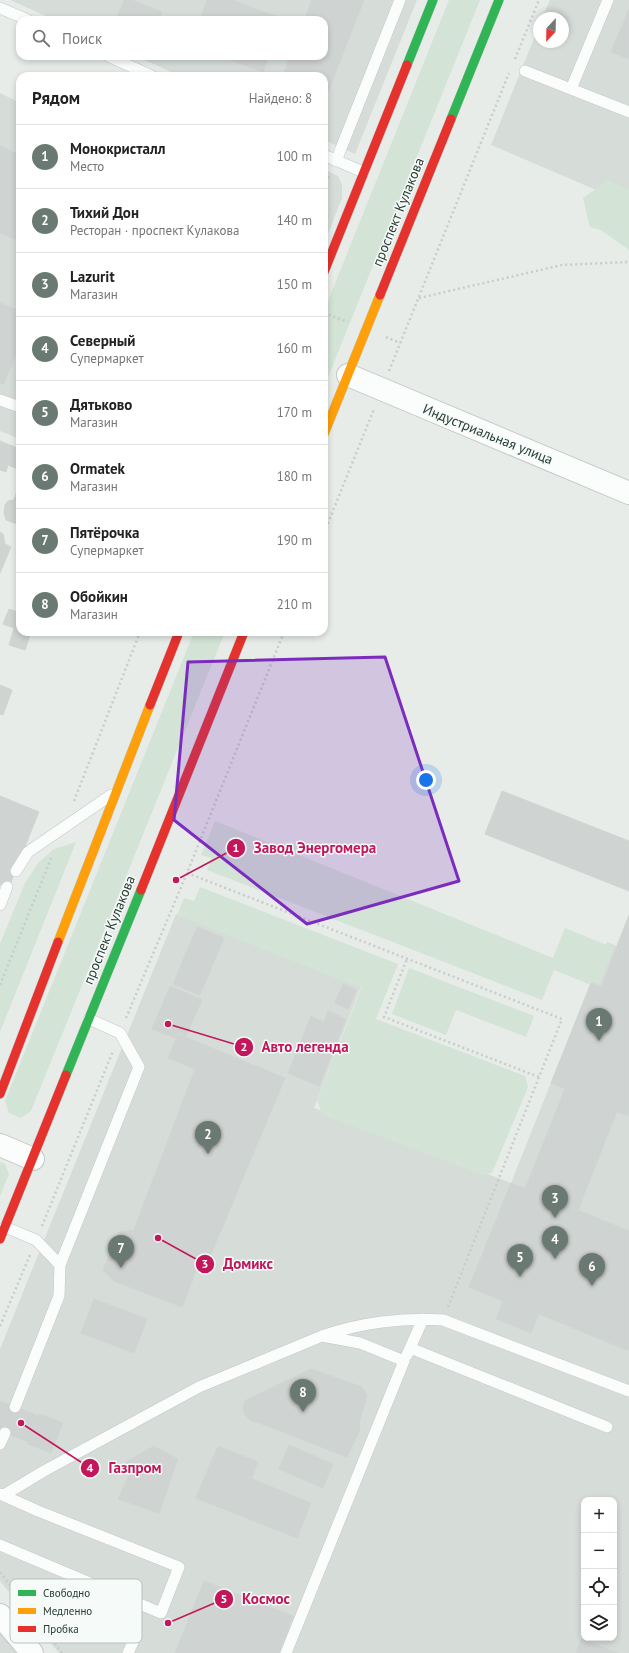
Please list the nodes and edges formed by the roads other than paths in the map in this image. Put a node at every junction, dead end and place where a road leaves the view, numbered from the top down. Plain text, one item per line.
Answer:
1 (400, 0) edge
2 (433, 0) edge
3 (499, 0) edge
4 (608, 0) edge
5 (0, 8) edge
6 (19, 16) edge
7 (117, 60) edge
8 (525, 70) dead end
9 (143, 72) edge
10 (571, 89) junction
11 (629, 112) edge
12 (328, 157) edge
13 (336, 161) junction
14 (363, 172) junction
15 (328, 262) edge
16 (348, 375) junction
17 (0, 400) edge
18 (16, 406) edge
19 (328, 424) edge
20 (629, 493) edge
21 (177, 636) edge
22 (242, 636) edge
23 (115, 792) junction
24 (16, 871) dead end
25 (7, 887) dead end
26 (0, 905) edge
27 (89, 1019) junction
28 (0, 1094) edge
29 (0, 1145) edge
30 (33, 1159) junction
31 (5, 1227) junction
32 (0, 1239) edge
33 (60, 1265) junction
34 (423, 1319) junction
35 (322, 1336) junction
36 (410, 1348) junction
37 (404, 1361) junction
38 (629, 1391) edge
39 (15, 1407) dead end
40 (607, 1427) dead end
41 (5, 1433) dead end
42 (0, 1444) edge
43 (2, 1494) edge
44 (0, 1545) edge
45 (80, 1579) edge
46 (142, 1605) edge
47 (0, 1615) edge
48 (10, 1627) edge
49 (24, 1643) edge
50 (133, 1643) edge
51 (32, 1653) edge
52 (128, 1653) edge
53 (286, 1653) edge

1 - 13 lane
2 - 14 main road
3 - 16 main road, проспект Кулакова
4 - 10 lane
5 - 6 lane
7 - 9 lane
8 - 10 lane
10 - 11 lane
12 - 13 lane
13 - 14 lane
14 - 15 main road
16 - 19 main road, проспект Кулакова
16 - 20 street, Индустриальная улица
17 - 18 lane
21 - 23 main road
22 - 27 main road, проспект Кулакова
23 - 24 lane
23 - 28 main road
25 - 26 lane
27 - 30 main road, проспект Кулакова
27 - 33 lane
29 - 30 street
30 - 31 main road, проспект Кулакова
31 - 32 main road, проспект Кулакова
31 - 33 lane
33 - 39 lane
34 - 35 lane
34 - 36 lane
34 - 38 lane
35 - 37 lane
35 - 43 lane
36 - 37 lane
36 - 40 lane
37 - 53 lane
41 - 42 lane
43 - 46 lane
44 - 45 lane
47 - 48 street
49 - 51 street
50 - 52 lane

